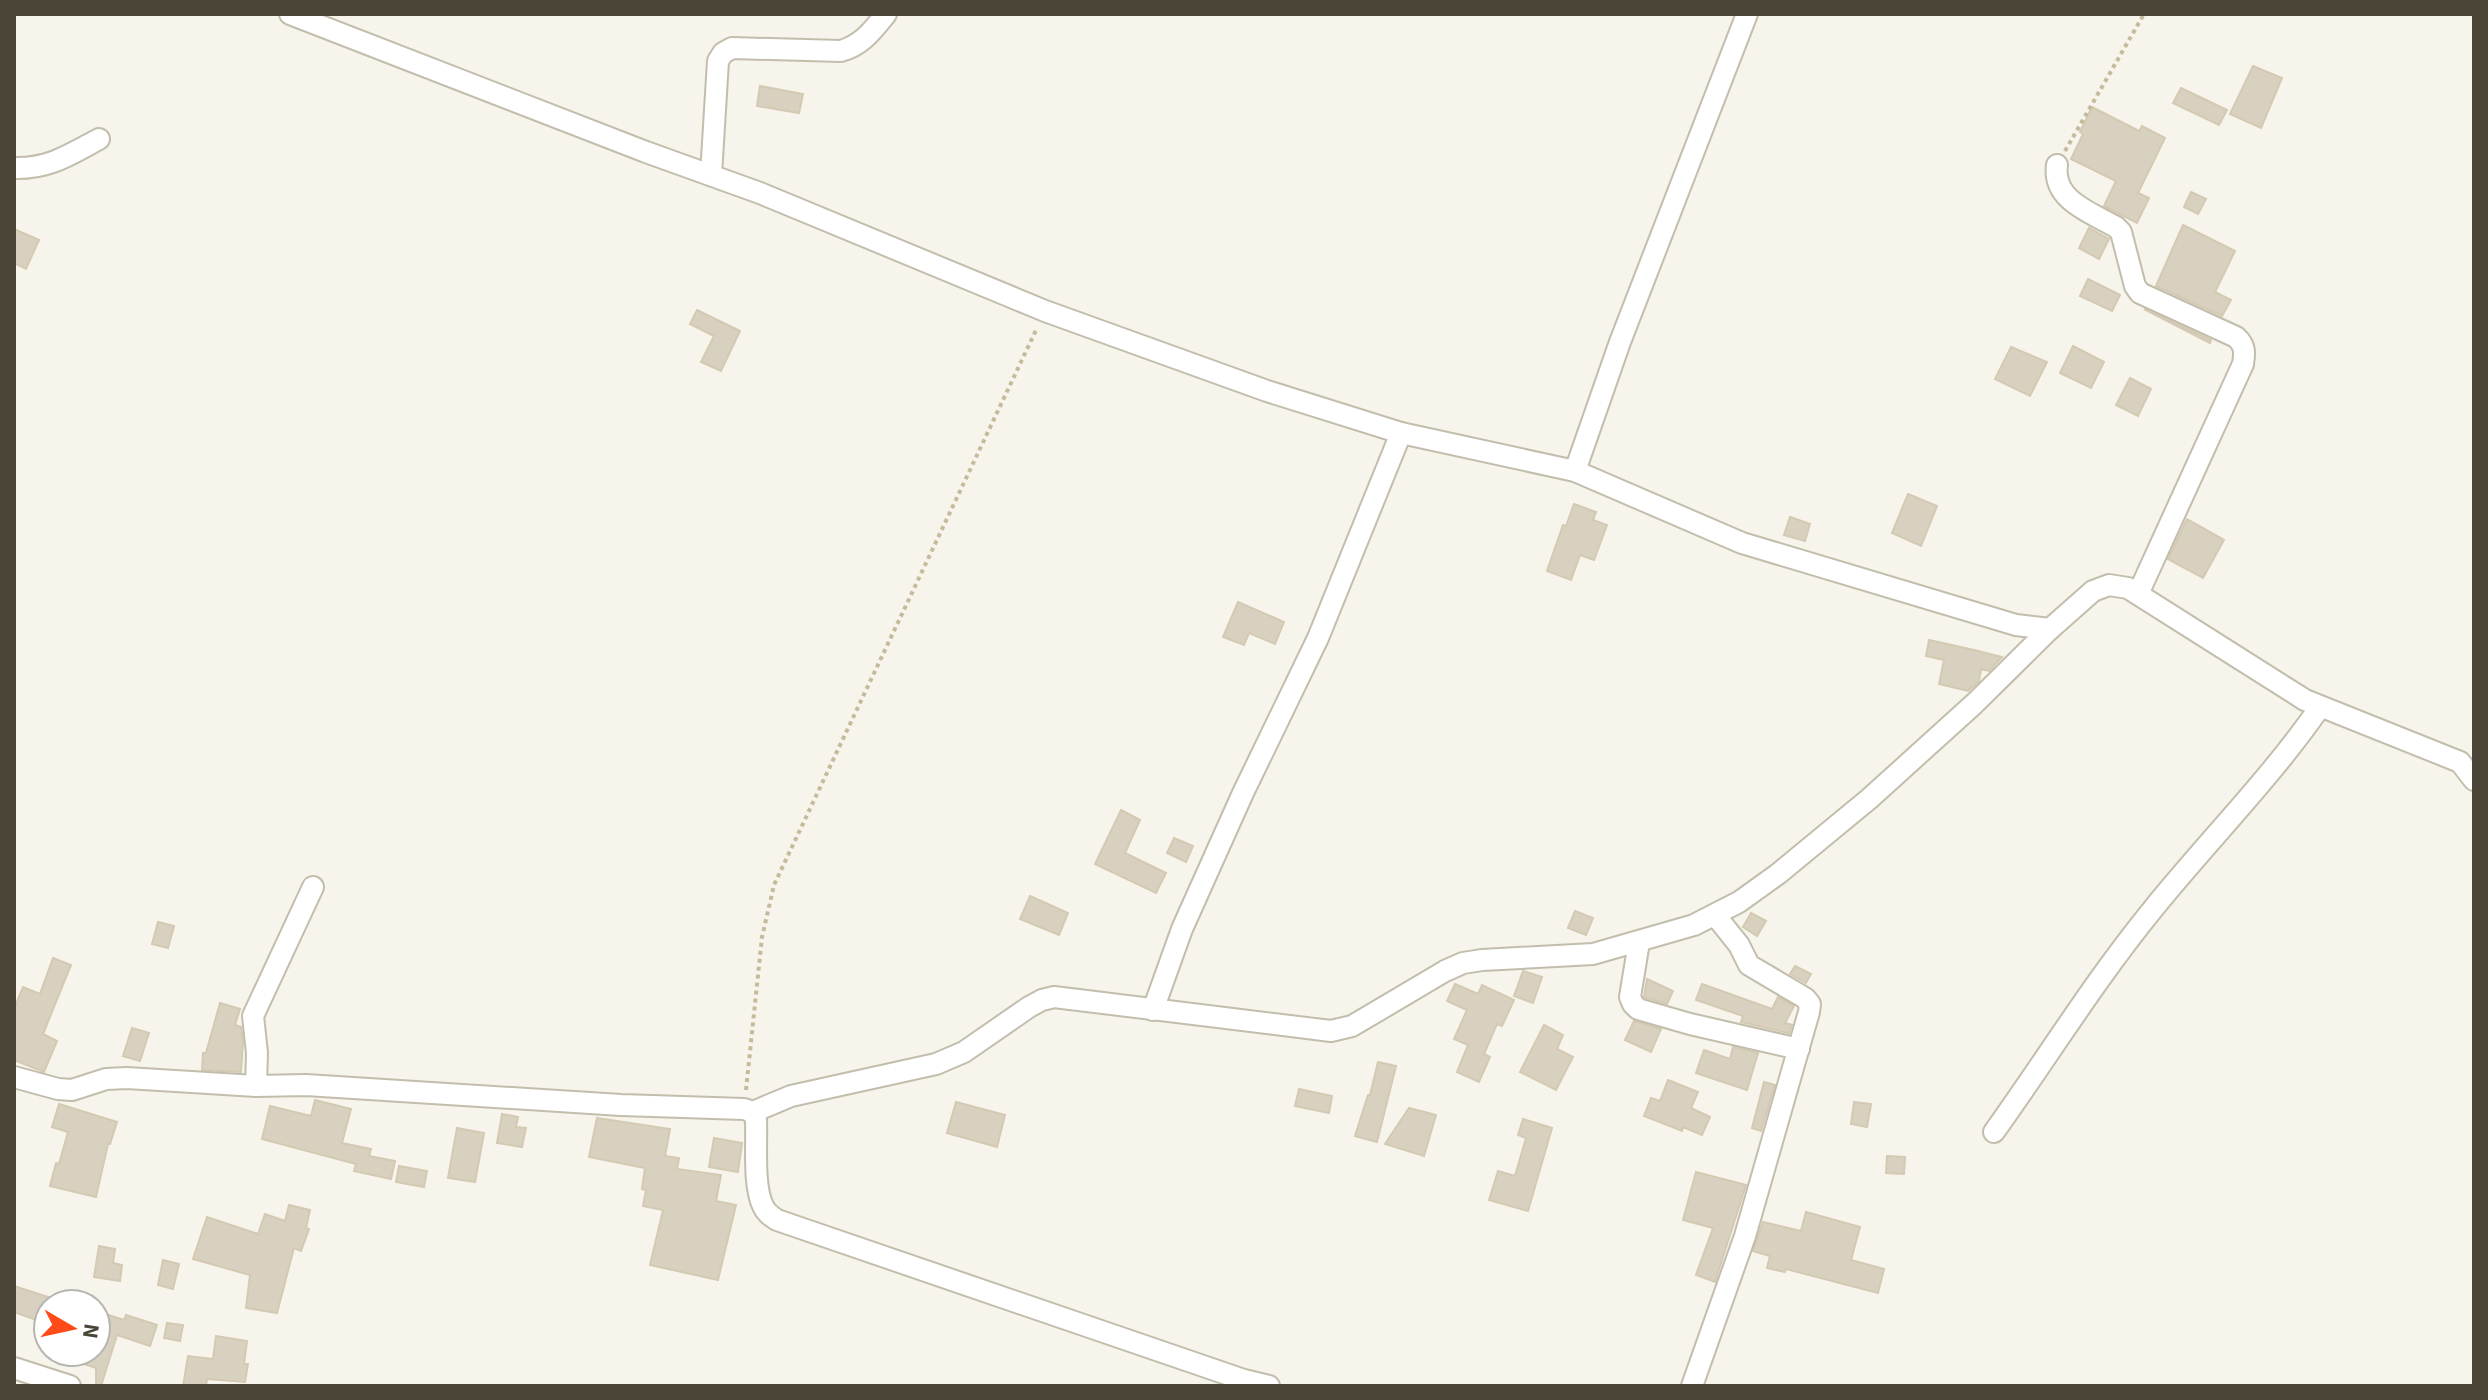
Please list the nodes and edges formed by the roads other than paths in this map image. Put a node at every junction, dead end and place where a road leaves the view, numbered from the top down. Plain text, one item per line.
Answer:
1 (290, 14) edge
2 (886, 14) edge
3 (1747, 14) edge
4 (99, 139) dead end
5 (2057, 165) road end
6 (14, 168) edge
7 (703, 173) junction
8 (1401, 433) junction
9 (1575, 471) junction
10 (2138, 594) junction
11 (2050, 629) junction
12 (2320, 707) junction
13 (2474, 780) edge
14 (313, 887) dead end
15 (1715, 915) junction
16 (1639, 942) junction
17 (1153, 1010) junction
18 (1799, 1049) junction
19 (14, 1077) edge
20 (256, 1086) junction
21 (749, 1111) junction
22 (1994, 1132) dead end
23 (14, 1368) edge
24 (70, 1386) edge
25 (1269, 1386) edge
26 (1692, 1386) edge

1 - 7 street
2 - 7 street
3 - 9 street
4 - 6 street
5 - 10 street
7 - 8 street
8 - 9 street
8 - 17 street
9 - 11 street
10 - 11 street
10 - 12 street
11 - 15 street
12 - 13 street
12 - 22 street
14 - 20 street
15 - 16 street
15 - 18 street
16 - 17 street
16 - 18 street
17 - 21 street
18 - 26 street
19 - 20 street
20 - 21 street
21 - 25 street
23 - 24 street

